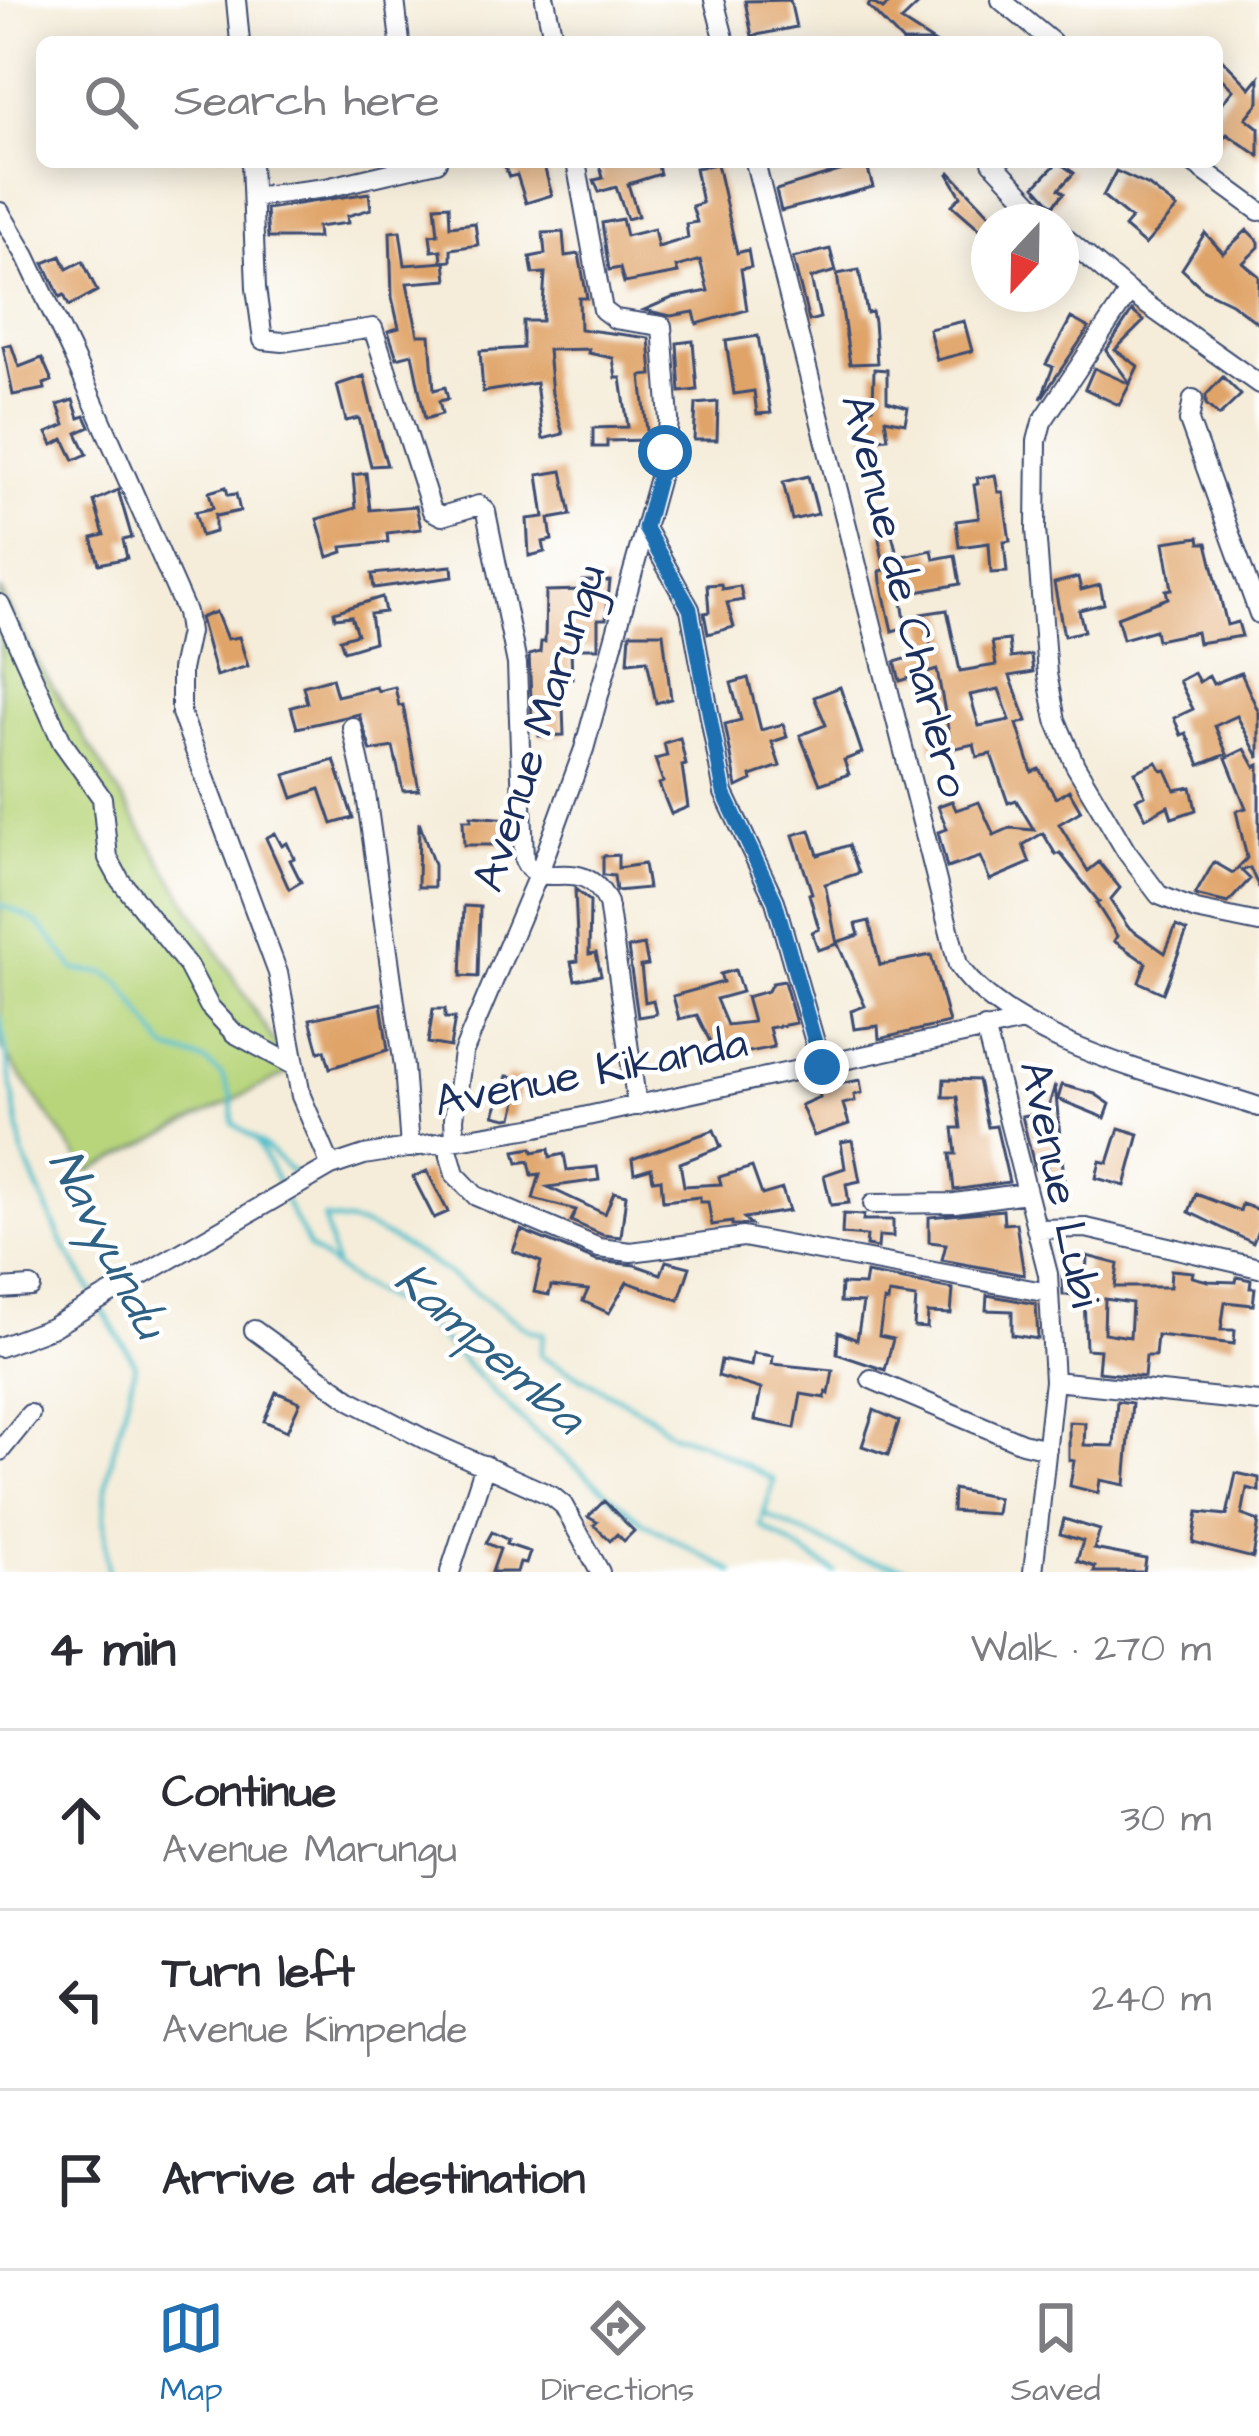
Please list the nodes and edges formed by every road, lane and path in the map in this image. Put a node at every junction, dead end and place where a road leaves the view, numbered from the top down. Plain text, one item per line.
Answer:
1 (236, 0) edge
2 (395, 0) edge
3 (545, 0) edge
4 (715, 0) edge
5 (1001, 0) edge
6 (239, 36) edge
7 (399, 36) edge
8 (553, 36) edge
9 (724, 36) edge
10 (1045, 36) edge
11 (251, 168) edge
12 (400, 168) edge
13 (577, 168) edge
14 (757, 168) edge
15 (998, 168) edge
16 (1200, 168) edge
17 (253, 197) junction
18 (1032, 204) edge
19 (1259, 211) edge
20 (0, 212) edge
21 (1079, 249) edge
22 (1129, 292) junction
23 (1259, 384) edge
24 (1193, 399) dead end
25 (645, 528) junction
26 (0, 604) edge
27 (1259, 614) edge
28 (352, 728) dead end
29 (538, 874) junction
30 (1259, 923) edge
31 (1023, 1021) junction
32 (986, 1028) junction
33 (295, 1066) junction
34 (822, 1067) junction
35 (637, 1106) junction
36 (1259, 1107) edge
37 (451, 1141) junction
38 (410, 1148) junction
39 (324, 1170) junction
40 (1026, 1193) junction
41 (873, 1204) dead end
42 (1036, 1229) junction
43 (1259, 1268) edge
44 (31, 1287) dead end
45 (0, 1288) edge
46 (1049, 1293) junction
47 (254, 1330) dead end
48 (0, 1348) edge
49 (871, 1379) dead end
50 (1054, 1382) junction
51 (1259, 1402) edge
52 (30, 1414) dead end
53 (1047, 1449) junction
54 (0, 1451) edge
55 (485, 1465) junction
56 (450, 1572) edge
57 (600, 1572) edge
58 (1033, 1572) edge

1 - 6 street
2 - 7 street
3 - 8 street
4 - 9 street
5 - 10 street
11 - 17 street
12 - 17 street
13 - 25 street, Avenue Marungu
14 - 31 street, Avenue de Charlero
15 - 18 street
16 - 19 street
17 - 29 street
20 - 33 street
21 - 22 street
22 - 23 street
22 - 30 street
24 - 27 street
25 - 29 street, Avenue Marungu
25 - 34 street
26 - 33 street
28 - 38 street
29 - 35 street
29 - 37 street, Avenue Marungu
31 - 32 street, Avenue Kikanda
31 - 36 street, Avenue de Charlero
32 - 34 street, Avenue Kikanda
32 - 40 street, Avenue Lubi
33 - 39 street
34 - 35 street, Avenue Kikanda
35 - 37 street, Avenue Kikanda
37 - 38 street, Avenue Kikanda
37 - 46 street
38 - 39 street, Avenue Kikanda
39 - 48 street, Avenue Kikanda
40 - 41 street
40 - 42 street, Avenue Lubi
42 - 43 street
42 - 46 street, Avenue Lubi
44 - 45 street
46 - 50 street, Avenue Lubi
47 - 55 street
49 - 53 street
50 - 51 street
50 - 53 street, Avenue Lubi
52 - 54 street
53 - 58 street, Avenue Lubi
55 - 56 street
55 - 57 street

